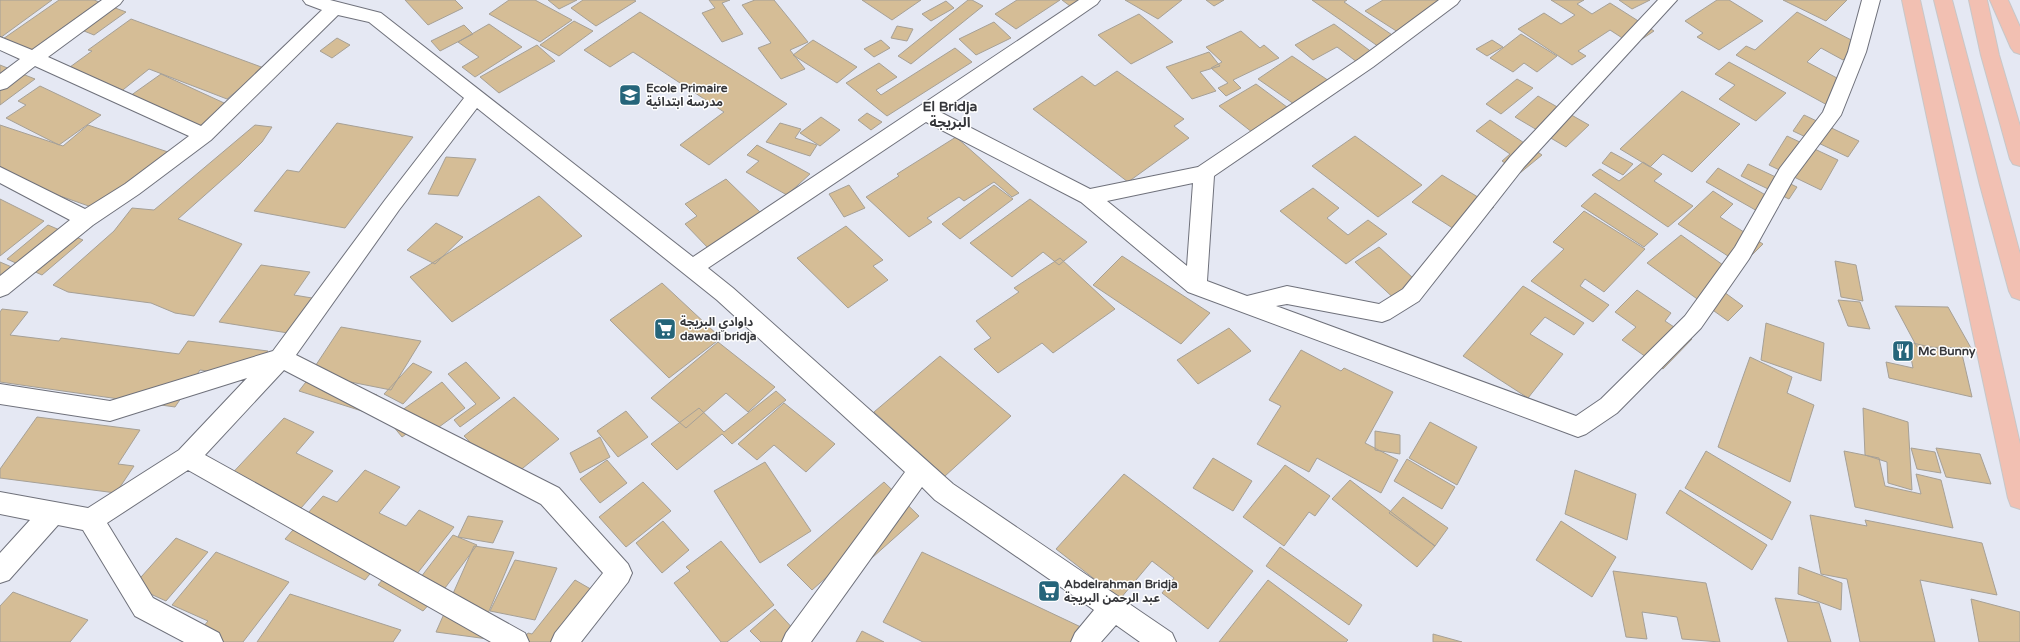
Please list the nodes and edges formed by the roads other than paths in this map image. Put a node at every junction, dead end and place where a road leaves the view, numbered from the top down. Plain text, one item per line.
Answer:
1 (114, 0) edge
2 (312, 0) edge
3 (1091, 0) edge
4 (1451, 0) edge
5 (1668, 0) edge
6 (1871, 0) edge
7 (1911, 0) edge
8 (1943, 0) edge
9 (1978, 0) edge
10 (2000, 0) edge
11 (334, 8) junction
12 (0, 43) edge
13 (2020, 48) edge
14 (34, 58) junction
15 (0, 83) edge
16 (476, 96) junction
17 (925, 113) junction
18 (204, 135) junction
19 (2020, 159) edge
20 (1204, 173) junction
21 (0, 174) edge
22 (1088, 197) junction
23 (86, 219) junction
24 (692, 268) junction
25 (1196, 286) junction
26 (0, 288) edge
27 (2020, 291) edge
28 (1246, 305) junction
29 (281, 358) junction
30 (0, 394) edge
31 (187, 456) junction
32 (920, 470) junction
33 (2020, 498) edge
34 (0, 503) edge
35 (53, 513) junction
36 (91, 520) junction
37 (0, 571) edge
38 (1113, 608) junction
39 (210, 642) edge
40 (516, 642) edge
41 (564, 642) edge
42 (795, 642) edge
43 (1084, 642) edge
44 (1163, 642) edge

1 - 14 street
2 - 11 street
3 - 17 street
4 - 20 street
5 - 28 street
6 - 28 street
7 - 33 highway
8 - 27 highway
9 - 19 highway
10 - 13 highway
11 - 16 street
11 - 18 street
12 - 14 street
14 - 15 street
14 - 18 street
16 - 24 street
16 - 29 street
17 - 22 street
17 - 24 street
18 - 23 street
20 - 22 street
20 - 25 street
21 - 23 street
22 - 25 street
23 - 26 street
24 - 32 street
25 - 28 street
29 - 30 street
29 - 31 street
29 - 41 street
31 - 36 street
31 - 40 street
32 - 38 street
32 - 42 street
34 - 35 street
35 - 36 street
35 - 37 street
36 - 39 street
38 - 43 street
38 - 44 street

